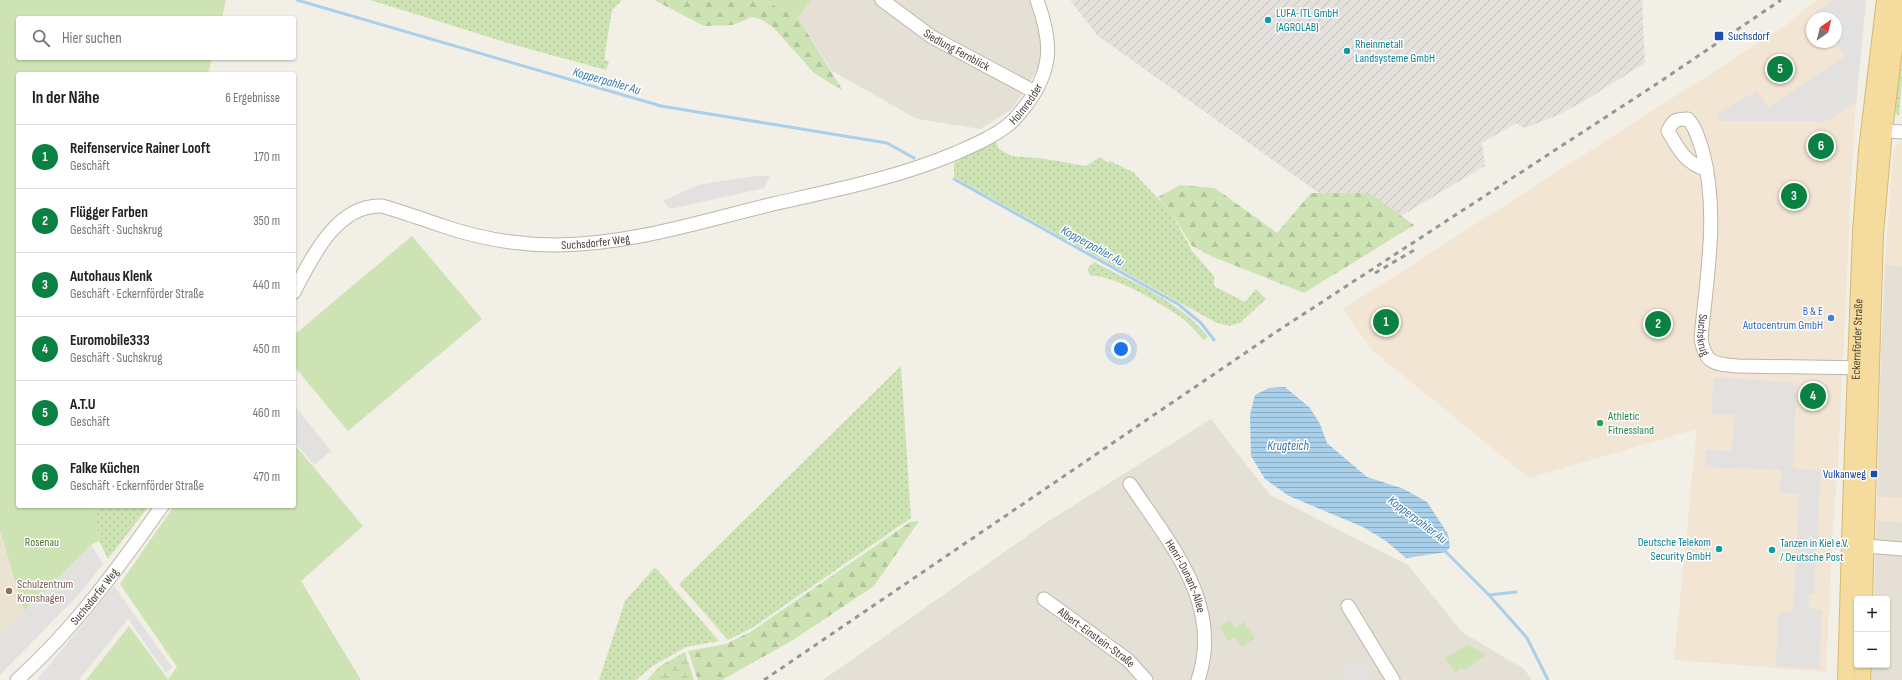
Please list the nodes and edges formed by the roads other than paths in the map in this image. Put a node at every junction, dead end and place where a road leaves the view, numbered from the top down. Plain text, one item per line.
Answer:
1 (882, 0) edge
2 (1037, 0) edge
3 (1885, 0) edge
4 (1900, 0) edge
5 (1035, 92) junction
6 (1877, 130) junction
7 (1902, 132) edge
8 (934, 162) joint
9 (1708, 170) dead end
10 (296, 289) edge
11 (1863, 368) junction
12 (1130, 484) dead end
13 (161, 508) edge
14 (1857, 546) junction
15 (1902, 550) edge
16 (1864, 596) edge
17 (1044, 599) dead end
18 (1348, 606) dead end
19 (1863, 668) edge
20 (17, 680) edge
21 (1146, 680) edge
22 (1198, 680) edge
23 (1393, 680) edge
24 (1846, 680) edge
25 (1862, 680) edge

1 - 5 street, Siedlung Fernblick
2 - 5 street, Holmredder
3 - 6 main road, Eckernförder Straße
4 - 6 main road, Eckernförder Straße
5 - 8 street, Holmredder
6 - 7 street
6 - 11 main road, Eckernförder Straße
8 - 10 street, Suchsdorfer Weg
9 - 11 street, Suchskrug
11 - 14 main road, Eckernförder Straße
12 - 22 street, Henri-Dunant-Allee
13 - 20 street, Suchsdorfer Weg
14 - 15 street
14 - 16 main road, Eckernförder Straße
14 - 24 main road, Eckernförder Straße
17 - 21 street, Albert-Einstein-Straße
18 - 23 street
19 - 25 main road

